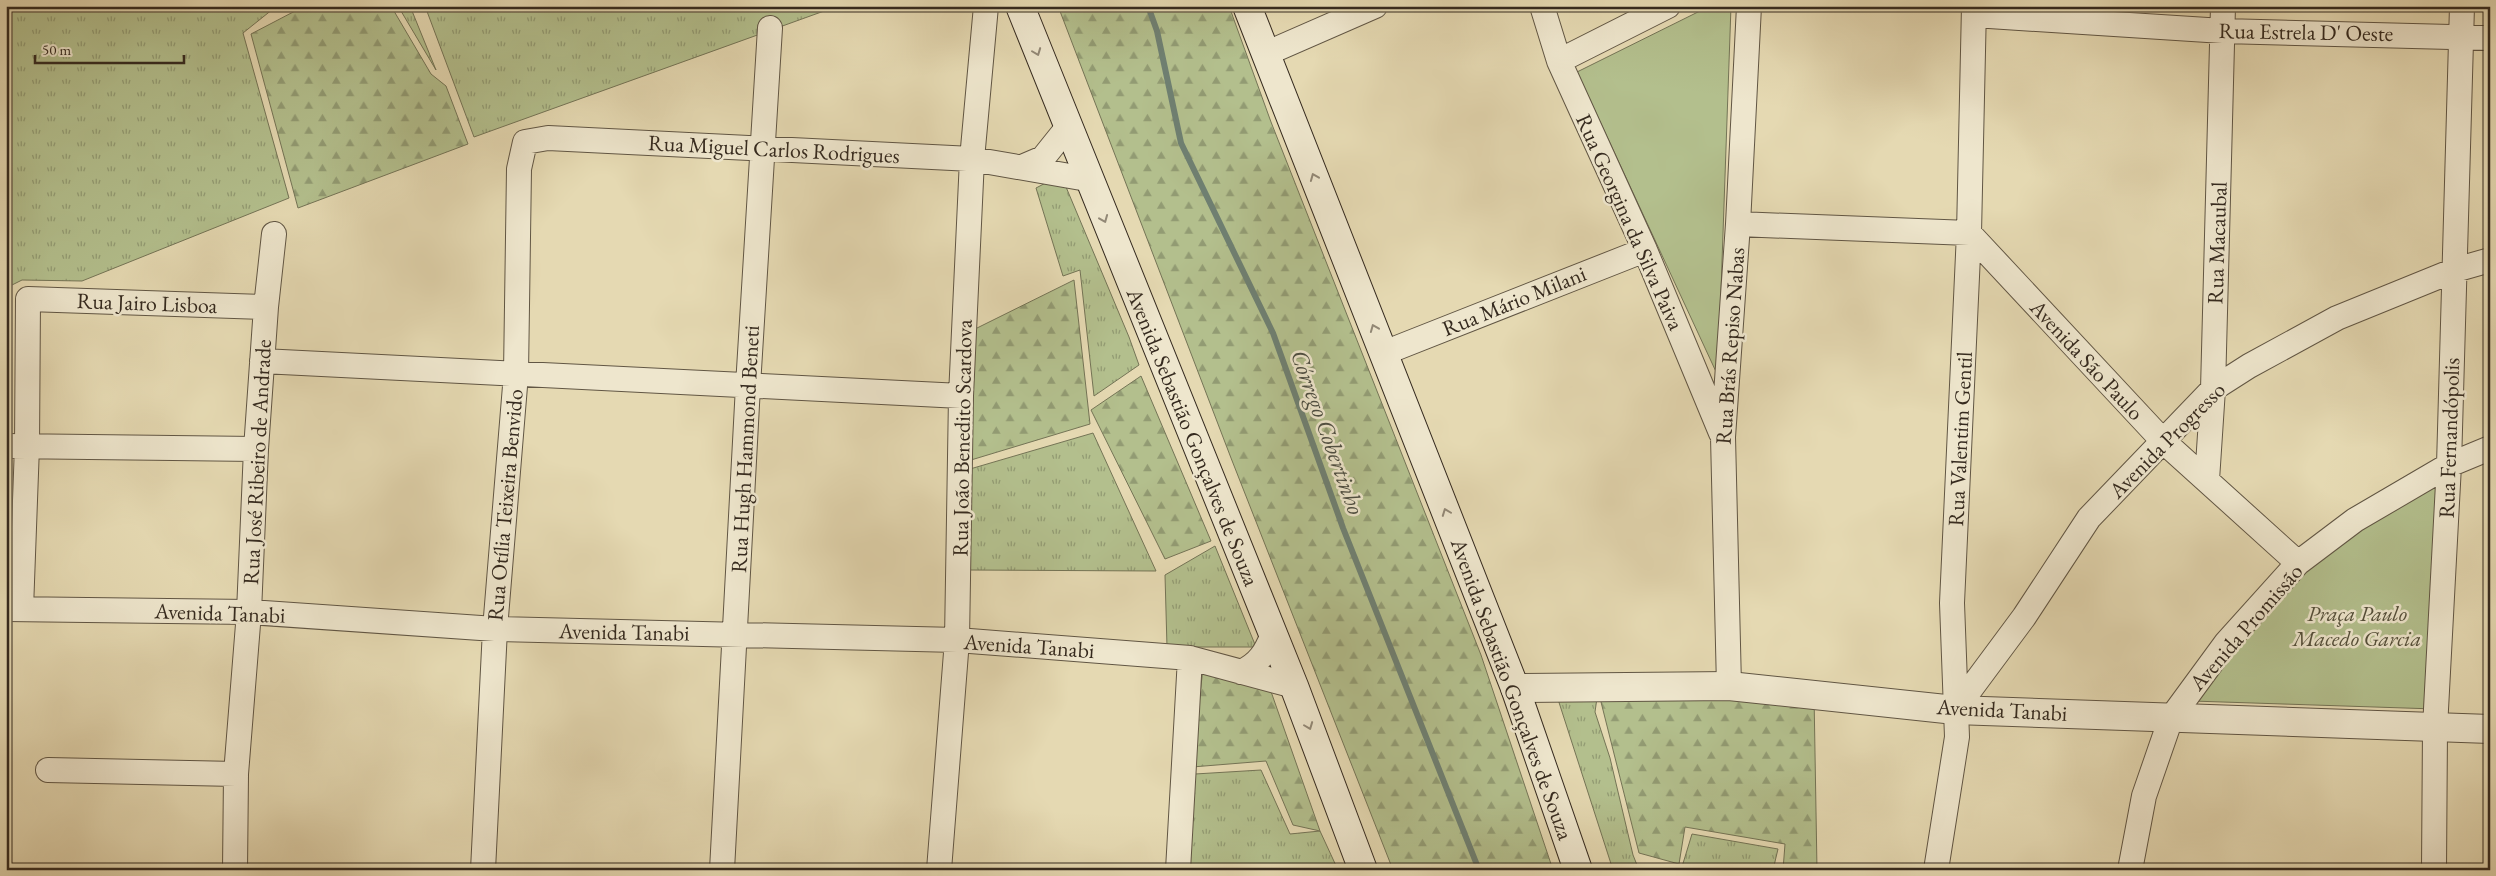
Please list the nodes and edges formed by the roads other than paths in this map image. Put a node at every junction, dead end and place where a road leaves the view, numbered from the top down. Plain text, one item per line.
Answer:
1 (986, 6) edge
2 (1020, 6) edge
3 (1247, 6) edge
4 (1375, 6) edge
5 (1542, 6) edge
6 (1668, 6) edge
7 (1749, 6) edge
8 (2223, 6) edge
9 (2462, 6) edge
10 (1974, 10) edge
11 (770, 28) dead end
12 (2223, 31) junction
13 (2461, 36) junction
14 (2490, 38) edge
15 (1265, 54) junction
16 (1559, 61) junction
17 (1068, 128) junction
18 (525, 142) joint
19 (764, 148) junction
20 (972, 159) junction
21 (1022, 167) junction
22 (1087, 178) junction
23 (1738, 224) junction
24 (1969, 233) junction
25 (274, 234) dead end
26 (1645, 250) junction
27 (2490, 260) edge
28 (2455, 270) junction
29 (266, 307) junction
30 (1384, 353) junction
31 (262, 361) junction
32 (516, 374) junction
33 (748, 386) junction
34 (2213, 389) junction
35 (961, 396) junction
36 (1723, 437) junction
37 (2163, 441) junction
38 (16, 446) edge
39 (2490, 448) edge
40 (256, 449) junction
41 (2449, 465) junction
42 (2207, 480) junction
43 (2298, 563) junction
44 (14, 609) edge
45 (249, 612) junction
46 (495, 629) junction
47 (1273, 634) junction
48 (736, 635) junction
49 (957, 640) junction
50 (1190, 658) junction
51 (1241, 672) junction
52 (1294, 686) junction
53 (1729, 686) junction
54 (1515, 688) junction
55 (1955, 710) junction
56 (2171, 718) junction
57 (2435, 728) junction
58 (2490, 729) edge
59 (48, 770) dead end
60 (236, 774) junction
61 (235, 869) edge
62 (483, 870) edge
63 (722, 870) edge
64 (938, 870) edge
65 (1178, 870) edge
66 (1363, 870) edge
67 (1578, 870) edge
68 (1936, 870) edge
69 (2130, 870) edge
70 (2434, 870) edge

1 - 20 street, Rua João Benedito Scardova
2 -> 17 main road, Avenida Sebastião Gonçalves de Souza
3 - 15 main road, Avenida Sebastião Gonçalves de Souza
4 - 15 street
5 - 16 street, Rua Georgina da Silva Paiva
6 - 16 street
7 - 23 street, Rua Brás Repiso Nabas
8 - 12 street, Rua Macaubal
9 - 13 street, Rua Fernandópolis
10 - 12 street, Rua Estrela D' Oeste
10 - 24 street, Rua Valentim Gentil
11 - 19 street, Rua Hugh Hammond Beneti
12 - 13 street, Rua Estrela D' Oeste
12 - 34 street, Rua Macaubal
13 - 14 street, Rua Estrela D' Oeste
13 - 28 street, Rua Fernandópolis
30 -> 15 main road, Avenida Sebastião Gonçalves de Souza
16 - 26 street, Rua Georgina da Silva Paiva
17 - 21 street
17 - 22 main road, Avenida Sebastião Gonçalves de Souza
18 - 19 street, Rua Miguel Carlos Rodrigues
18 - 32 street, Rua Otília Teixeira Benvido
19 - 20 street, Rua Miguel Carlos Rodrigues
19 - 33 street, Rua Hugh Hammond Beneti
20 - 21 street, Rua Miguel Carlos Rodrigues
20 - 35 street, Rua João Benedito Scardova
21 - 22 street, Rua Miguel Carlos Rodrigues
22 -> 47 main road, Avenida Sebastião Gonçalves de Souza
23 - 24 street
23 - 36 street, Rua Brás Repiso Nabas
24 - 37 street, Avenida São Paulo
24 - 55 street, Rua Valentim Gentil
25 - 29 street, Rua José Ribeiro de Andrade
26 - 30 street, Rua Mário Milani
26 - 36 street, Rua Georgina da Silva Paiva
27 - 28 street, Avenida Progresso
28 - 34 street, Avenida Progresso
28 - 41 street, Rua Fernandópolis
29 - 31 street, Rua José Ribeiro de Andrade
29 - 38 street, Rua Jairo Lisboa
54 -> 30 main road, Avenida Sebastião Gonçalves de Souza
31 - 32 street
31 - 40 street, Rua José Ribeiro de Andrade
32 - 33 street
32 - 46 street, Rua Otília Teixeira Benvido
33 - 35 street
33 - 48 street, Rua Hugh Hammond Beneti
34 - 37 street, Avenida Progresso
34 - 42 street, Rua Macaubal
35 - 49 street, Rua João Benedito Scardova
36 - 53 street, Rua Brás Repiso Nabas
37 - 42 street, Avenida São Paulo
37 - 55 street, Avenida Progresso
38 - 40 street
38 - 44 street
39 - 41 street, Avenida Promissão
40 - 45 street, Rua José Ribeiro de Andrade
41 - 43 street, Avenida Promissão
41 - 57 street, Rua Fernandópolis
42 - 43 street, Avenida São Paulo
43 - 56 street, Avenida Promissão
44 - 45 street, Avenida Tanabi
45 - 46 street, Avenida Tanabi
45 - 60 street, Rua José Ribeiro de Andrade
46 - 48 street, Avenida Tanabi
46 - 62 street, Rua Otília Teixeira Benvido
47 - 51 street
47 - 52 main road, Avenida Sebastião Gonçalves de Souza
48 - 49 street, Avenida Tanabi
48 - 63 street, Rua Hugh Hammond Beneti
49 - 50 street, Avenida Tanabi
49 - 64 street, Rua João Benedito Scardova
50 - 51 street, Avenida Tanabi
50 - 65 street
51 - 52 street, Avenida Tanabi
52 -> 66 main road, Avenida Sebastião Gonçalves de Souza
53 - 54 main road, Avenida Tanabi
53 - 55 main road, Avenida Tanabi
54 - 67 main road, Avenida Sebastião Gonçalves de Souza
55 - 56 main road, Avenida Tanabi
55 - 68 street, Rua Valentim Gentil
56 - 57 main road, Avenida Tanabi
56 - 69 street, Avenida Promissão
57 - 58 main road, Avenida Tanabi
57 - 70 street, Rua Fernandópolis
59 - 60 street
60 - 61 street, Rua José Ribeiro de Andrade

